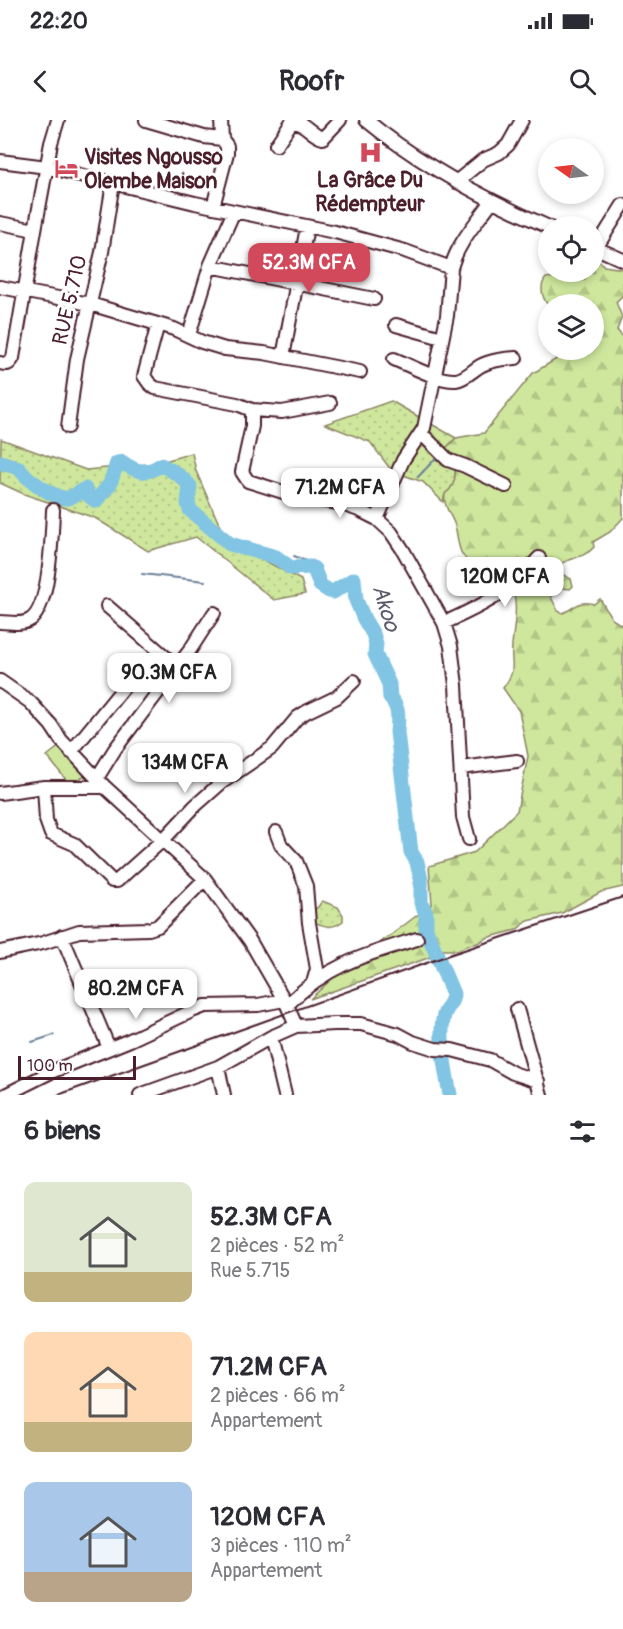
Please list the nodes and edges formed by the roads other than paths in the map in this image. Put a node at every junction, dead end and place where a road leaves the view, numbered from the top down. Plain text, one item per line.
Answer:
1 (58, 120) edge
2 (146, 120) edge
3 (221, 120) edge
4 (340, 120) edge
5 (367, 120) edge
6 (522, 120) edge
7 (222, 139) junction
8 (276, 145) dead end
9 (0, 160) edge
10 (47, 167) junction
11 (456, 182) junction
12 (113, 183) junction
13 (492, 201) junction
14 (623, 205) edge
15 (213, 207) junction
16 (234, 211) junction
17 (538, 222) edge
18 (0, 223) edge
19 (307, 227) junction
20 (35, 230) junction
21 (604, 234) edge
22 (604, 251) edge
23 (623, 260) edge
24 (210, 266) junction
25 (451, 268) junction
26 (295, 285) junction
27 (0, 287) edge
28 (25, 293) junction
29 (374, 299) dead end
30 (90, 304) junction
31 (158, 324) junction
32 (396, 325) dead end
33 (189, 334) junction
34 (442, 338) junction
35 (283, 357) junction
36 (516, 358) dead end
37 (394, 359) dead end
38 (0, 363) edge
39 (360, 372) dead end
40 (434, 375) junction
41 (330, 403) dead end
42 (252, 410) junction
43 (68, 427) dead end
44 (422, 434) junction
45 (506, 486) dead end
46 (53, 510) dead end
47 (377, 519) junction
48 (539, 558) dead end
49 (107, 606) dead end
50 (214, 613) dead end
51 (0, 622) edge
52 (444, 623) junction
53 (177, 667) junction
54 (0, 681) edge
55 (129, 681) dead end
56 (354, 681) dead end
57 (71, 752) junction
58 (517, 761) dead end
59 (461, 768) junction
60 (101, 782) junction
61 (44, 787) junction
62 (0, 793) edge
63 (276, 832) dead end
64 (164, 839) junction
65 (469, 839) dead end
66 (205, 879) junction
67 (62, 936) junction
68 (417, 939) dead end
69 (0, 952) edge
70 (313, 983) junction
71 (285, 1003) junction
72 (517, 1009) dead end
73 (296, 1026) junction
74 (271, 1037) junction
75 (109, 1048) junction
76 (218, 1067) junction
77 (538, 1081) junction
78 (5, 1095) edge
79 (140, 1095) edge
80 (224, 1095) edge
81 (285, 1095) edge
82 (541, 1095) edge

1 - 10 street
2 - 7 street
3 - 7 street
4 - 8 street
5 - 11 street
6 - 11 street
7 - 15 street
9 - 10 street
10 - 12 street
10 - 20 street
11 - 13 street
12 - 15 street
12 - 30 street, RUE 5.710
13 - 17 street
13 - 25 street
14 - 21 street
15 - 16 street
16 - 19 street
16 - 24 street
18 - 20 street
19 - 25 street
19 - 26 street
20 - 28 street
22 - 23 street
24 - 26 street
24 - 33 street
25 - 34 street
26 - 29 street
26 - 35 street
27 - 28 street
28 - 30 street
28 - 38 street
30 - 31 street
30 - 43 street, RUE 5.710
31 - 33 street
31 - 42 street
32 - 34 street
33 - 35 street
34 - 40 street
35 - 39 street
36 - 40 street
37 - 40 street
40 - 44 street
41 - 42 street
42 - 47 street
44 - 45 street
44 - 47 street
46 - 51 street
47 - 52 street
48 - 52 street
49 - 53 street
50 - 53 street
52 - 59 street
53 - 60 street
54 - 57 street
55 - 57 street
56 - 64 street
57 - 60 street
58 - 59 street
59 - 65 street
60 - 61 street
60 - 64 street
61 - 62 street
61 - 64 street
63 - 70 street
64 - 66 street
66 - 67 street
66 - 71 street
67 - 69 street
67 - 75 street
68 - 70 street
70 - 71 street
71 - 73 street
71 - 75 street
72 - 77 street
73 - 74 street
73 - 77 street
74 - 76 street
74 - 81 street
75 - 78 street
76 - 79 street
76 - 80 street
77 - 82 street

